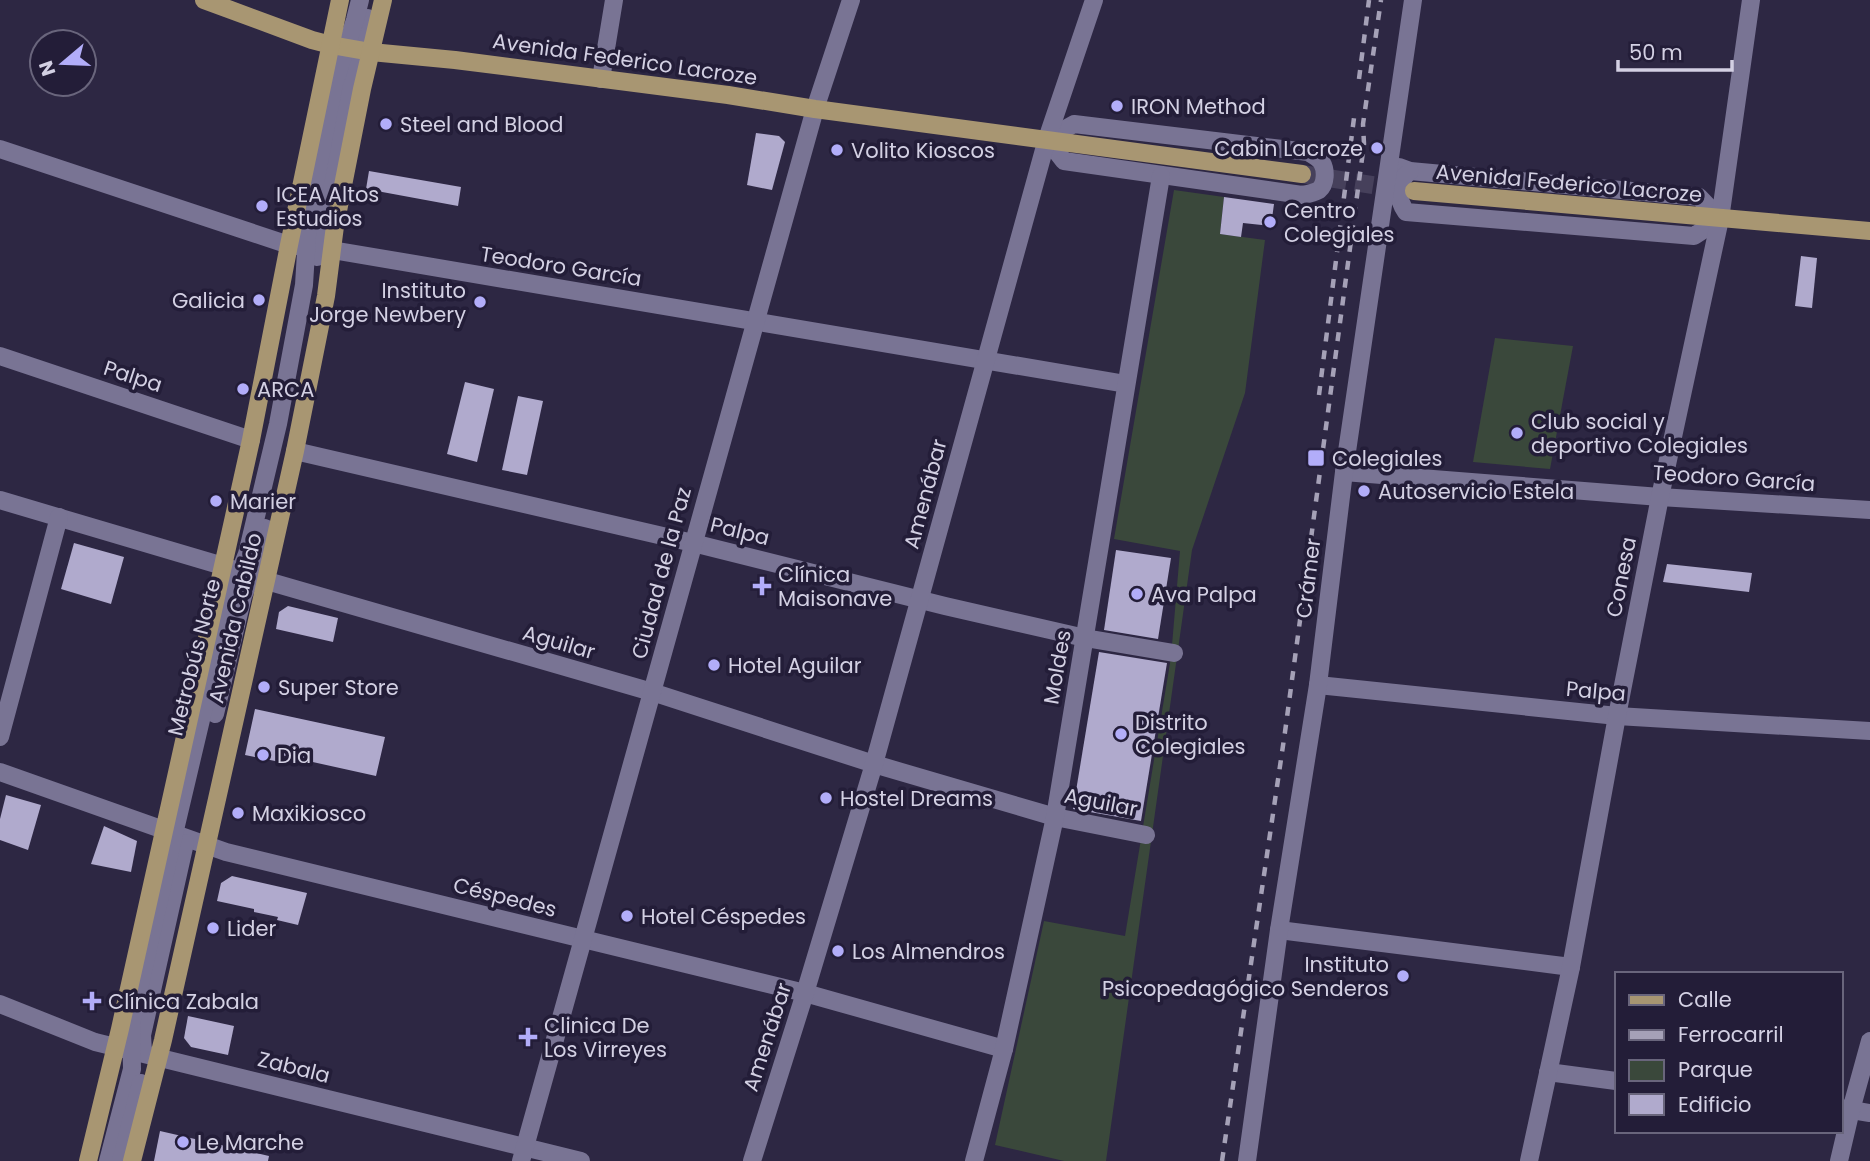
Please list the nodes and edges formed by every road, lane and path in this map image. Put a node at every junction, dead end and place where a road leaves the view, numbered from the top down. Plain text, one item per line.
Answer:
1 (204, 0) edge
2 (340, 0) edge
3 (360, 0) edge
4 (372, 0) edge
5 (383, 0) edge
6 (614, 0) edge
7 (851, 0) edge
8 (1094, 0) edge
9 (1413, 0) edge
10 (1751, 0) edge
11 (352, 49) junction
12 (601, 79) junction
13 (815, 109) junction
14 (1047, 139) junction
15 (0, 149) edge
16 (1391, 161) junction
17 (1410, 171) junction
18 (1301, 174) tunnel mouth
19 (1161, 176) junction
20 (1414, 191) tunnel mouth
21 (1720, 219) junction
22 (1870, 231) edge
23 (311, 248) junction
24 (755, 321) junction
25 (0, 356) edge
26 (986, 360) junction
27 (1126, 384) junction
28 (251, 440) junction
29 (295, 451) junction
30 (1344, 472) junction
31 (1660, 497) junction
32 (0, 500) edge
33 (1870, 510) edge
34 (59, 517) junction
35 (693, 543) junction
36 (245, 573) junction
37 (919, 599) junction
38 (1085, 638) junction
39 (1174, 653) dead end
40 (1318, 685) junction
41 (652, 692) junction
42 (1617, 716) junction
43 (1870, 731) edge
44 (0, 737) edge
45 (874, 764) junction
46 (0, 772) edge
47 (1055, 817) junction
48 (175, 834) junction
49 (1146, 835) dead end
50 (207, 846) junction
51 (1279, 930) junction
52 (582, 940) junction
53 (1571, 967) junction
54 (805, 993) junction
55 (0, 1004) edge
56 (1870, 1041) edge
57 (1004, 1049) junction
58 (137, 1052) junction
59 (1548, 1072) junction
60 (1615, 1081) edge
61 (1845, 1109) edge
62 (1870, 1113) edge
63 (523, 1154) edge
64 (88, 1161) edge
65 (108, 1161) edge
66 (121, 1161) edge
67 (132, 1161) edge
68 (581, 1161) edge
69 (752, 1161) edge
70 (974, 1161) edge
71 (1247, 1161) edge
72 (1529, 1161) edge
73 (1839, 1161) edge

1 - 11 main road, Avenida Federico Lacroze
2 - 11 main road, Avenida Cabildo
3 - 11 street, Metrobús Norte
4 - 11 street, Metrobús Norte
5 - 11 main road, Avenida Cabildo
6 - 12 street
7 - 13 street, Ciudad de la Paz
8 - 14 street, Amenábar
9 - 16 street, Crámer
10 - 21 street, Conesa
11 - 12 main road, Avenida Federico Lacroze
11 - 23 main road, Avenida Cabildo
11 - 23 street, Metrobús Norte
11 - 23 main road, Avenida Cabildo
12 - 13 main road, Avenida Federico Lacroze
13 - 14 main road, Avenida Federico Lacroze
13 - 24 street, Ciudad de la Paz
14 - 18 main road, Avenida Federico Lacroze
14 - 19 street
14 - 19 street
14 - 26 street, Amenábar
15 - 23 street, Teodoro García
16 - 17 street, Avenida Federico Lacroze
16 - 30 street, Crámer
17 - 21 street, Avenida Federico Lacroze
17 - 21 street, Avenida Federico Lacroze
19 - 27 street, Moldes
20 - 21 main road, Avenida Federico Lacroze
21 - 22 main road, Avenida Federico Lacroze
21 - 31 street, Conesa
23 - 24 street, Teodoro García
23 - 28 main road, Avenida Cabildo
23 - 29 main road, Avenida Cabildo
23 - 36 street, Metrobús Norte
24 - 26 street, Teodoro García
24 - 35 street, Ciudad de la Paz
25 - 28 street, Palpa
26 - 27 street, Teodoro García
26 - 37 street, Amenábar
27 - 38 street, Moldes
28 - 36 main road, Avenida Cabildo
29 - 35 street, Palpa
29 - 36 main road, Avenida Cabildo
30 - 31 street, Teodoro García
30 - 40 street, Crámer
31 - 33 street, Teodoro García
31 - 42 street, Conesa
32 - 34 street, Aguilar
34 - 36 street, Aguilar
34 - 44 street
35 - 37 street, Palpa
35 - 41 street, Ciudad de la Paz
36 - 41 street, Aguilar
36 - 48 main road, Avenida Cabildo
36 - 48 street, Metrobús Norte
36 - 50 main road, Avenida Cabildo
37 - 38 street, Palpa
37 - 45 street, Amenábar
38 - 39 street, Palpa
38 - 47 street, Moldes
40 - 42 street, Palpa
40 - 51 street, Crámer
41 - 45 street, Aguilar
41 - 52 street, Ciudad de la Paz
42 - 43 street, Palpa
42 - 53 street, Conesa
45 - 47 street, Aguilar
45 - 54 street, Amenábar
46 - 48 street, Céspedes
47 - 49 street, Aguilar
47 - 57 street, Moldes
48 - 50 street, Céspedes
48 - 58 main road, Avenida Cabildo
48 - 58 street, Metrobús Norte
50 - 52 street, Céspedes
50 - 58 main road, Avenida Cabildo
51 - 53 street
51 - 71 street, Crámer
52 - 54 street, Céspedes
52 - 63 street, Ciudad de la Paz
53 - 59 street, Conesa
54 - 57 street, Céspedes
54 - 69 street, Amenábar
55 - 58 street, Zabala
56 - 61 street
57 - 70 street, Moldes
58 - 63 street, Zabala
58 - 64 main road, Avenida Cabildo
58 - 65 street, Metrobús Norte
58 - 66 street, Metrobús Norte
58 - 67 main road, Avenida Cabildo
59 - 60 street
59 - 72 street, Conesa
61 - 62 street
61 - 73 street
63 - 68 street, Zabala

